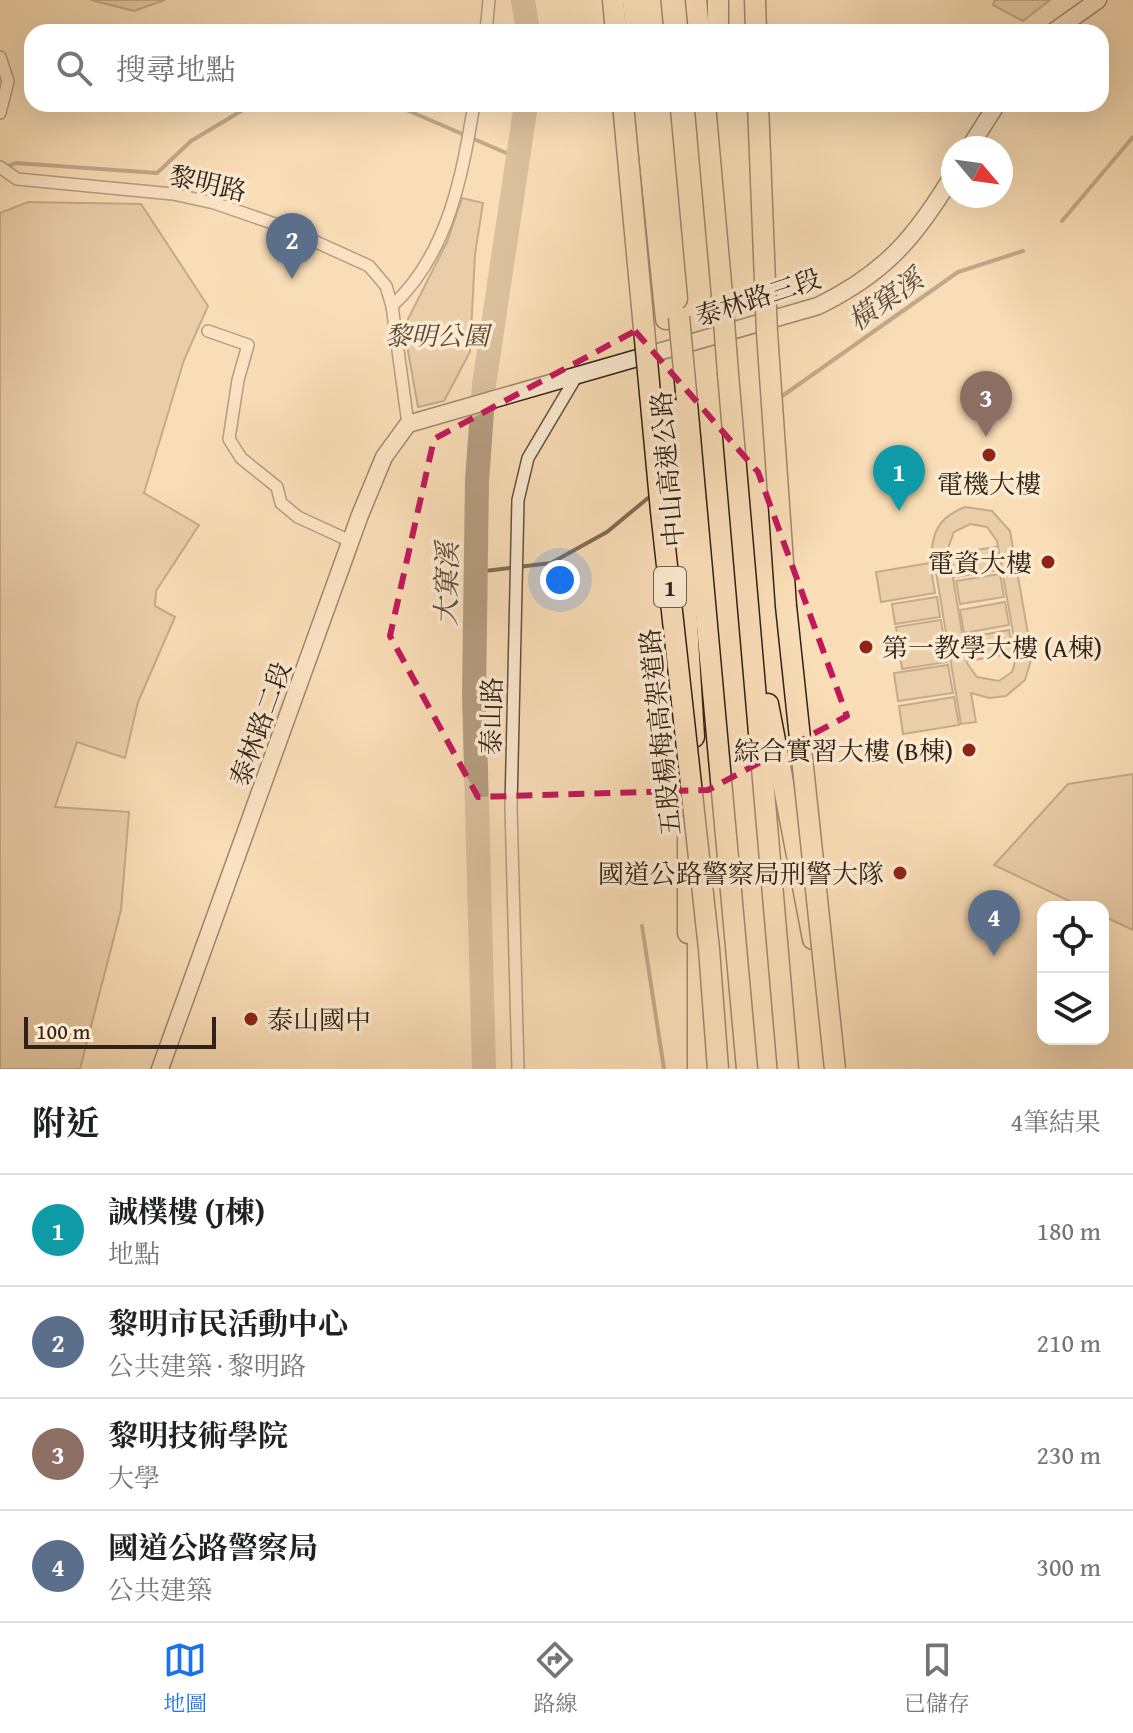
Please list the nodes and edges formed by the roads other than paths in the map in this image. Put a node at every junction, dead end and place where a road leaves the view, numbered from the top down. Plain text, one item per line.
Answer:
1 (489, 0) edge
2 (613, 0) edge
3 (633, 0) edge
4 (650, 0) edge
5 (696, 0) edge
6 (718, 0) edge
7 (755, 0) edge
8 (1098, 0) edge
9 (487, 24) edge
10 (615, 24) edge
11 (635, 24) edge
12 (652, 24) edge
13 (698, 24) edge
14 (718, 24) edge
15 (756, 24) edge
16 (1064, 24) edge
17 (0, 57) edge
18 (473, 112) edge
19 (624, 112) edge
20 (645, 112) edge
21 (659, 112) edge
22 (706, 112) edge
23 (717, 112) edge
24 (758, 112) edge
25 (992, 112) edge
26 (0, 113) edge
27 (977, 136) edge
28 (3, 170) edge
29 (941, 192) edge
30 (716, 218) junction
31 (392, 306) junction
32 (672, 318) junction
33 (208, 331) dead end
34 (576, 377) junction
35 (679, 393) junction
36 (408, 424) junction
37 (350, 541) junction
38 (748, 610) junction
39 (691, 1064) edge
40 (160, 1069) edge
41 (518, 1069) edge
42 (718, 1069) edge
43 (747, 1069) edge
44 (788, 1069) edge
45 (836, 1069) edge

1 - 9 street
2 - 10 highway
3 - 11 highway
4 - 12 highway
5 - 13 highway
6 - 14 highway
7 - 15 highway
8 - 16 main road
17 - 26 street
18 - 31 street
19 - 42 highway, 五股楊梅高架道路 / 1, bridge
20 - 32 highway
21 - 32 highway, 中山高速公路 / 1
22 - 30 highway
23 - 30 highway
24 - 45 highway, bridge
25 - 27 main road
28 - 31 street, 黎明路
29 - 34 main road, 泰林路三段
30 - 38 highway, bridge
31 - 36 street, 黎明路
32 - 35 highway, 中山高速公路 / 1, bridge
33 - 37 street
34 - 36 main road, 泰林路三段
34 - 41 street, 泰山路
35 - 39 highway
35 - 43 highway, 中山高速公路 / 1
36 - 37 main road, 泰林路二段
37 - 40 main road, 泰林路二段
38 - 44 highway
38 - 45 highway

